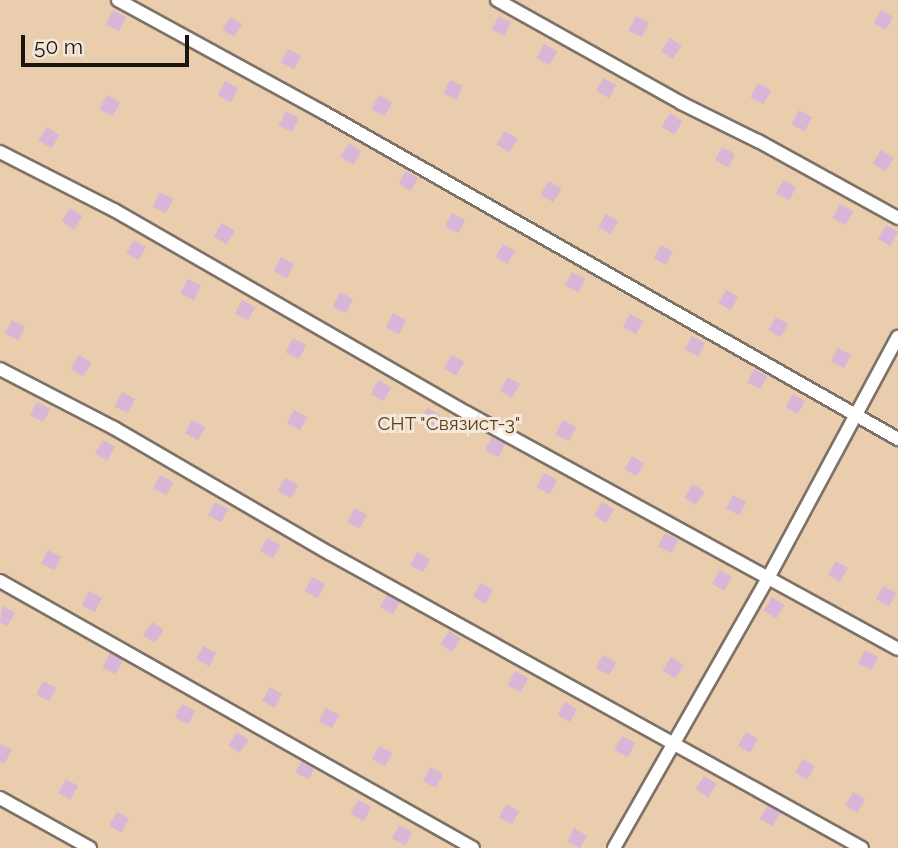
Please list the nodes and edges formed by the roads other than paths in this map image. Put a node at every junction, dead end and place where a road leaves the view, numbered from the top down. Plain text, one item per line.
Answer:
1 (118, 0) edge
2 (497, 0) edge
3 (0, 152) edge
4 (898, 218) edge
5 (898, 337) edge
6 (0, 369) edge
7 (854, 416) junction
8 (898, 439) edge
9 (768, 578) junction
10 (0, 581) edge
11 (898, 649) edge
12 (673, 745) junction
13 (0, 798) edge
14 (90, 848) edge
15 (473, 848) edge
16 (614, 848) edge
17 (862, 848) edge

1 - 7 lane
2 - 4 lane
3 - 9 lane
5 - 7 lane
6 - 12 lane
7 - 8 lane
7 - 9 lane
9 - 11 lane
9 - 12 lane
10 - 15 lane
12 - 16 lane
12 - 17 lane
13 - 14 lane

